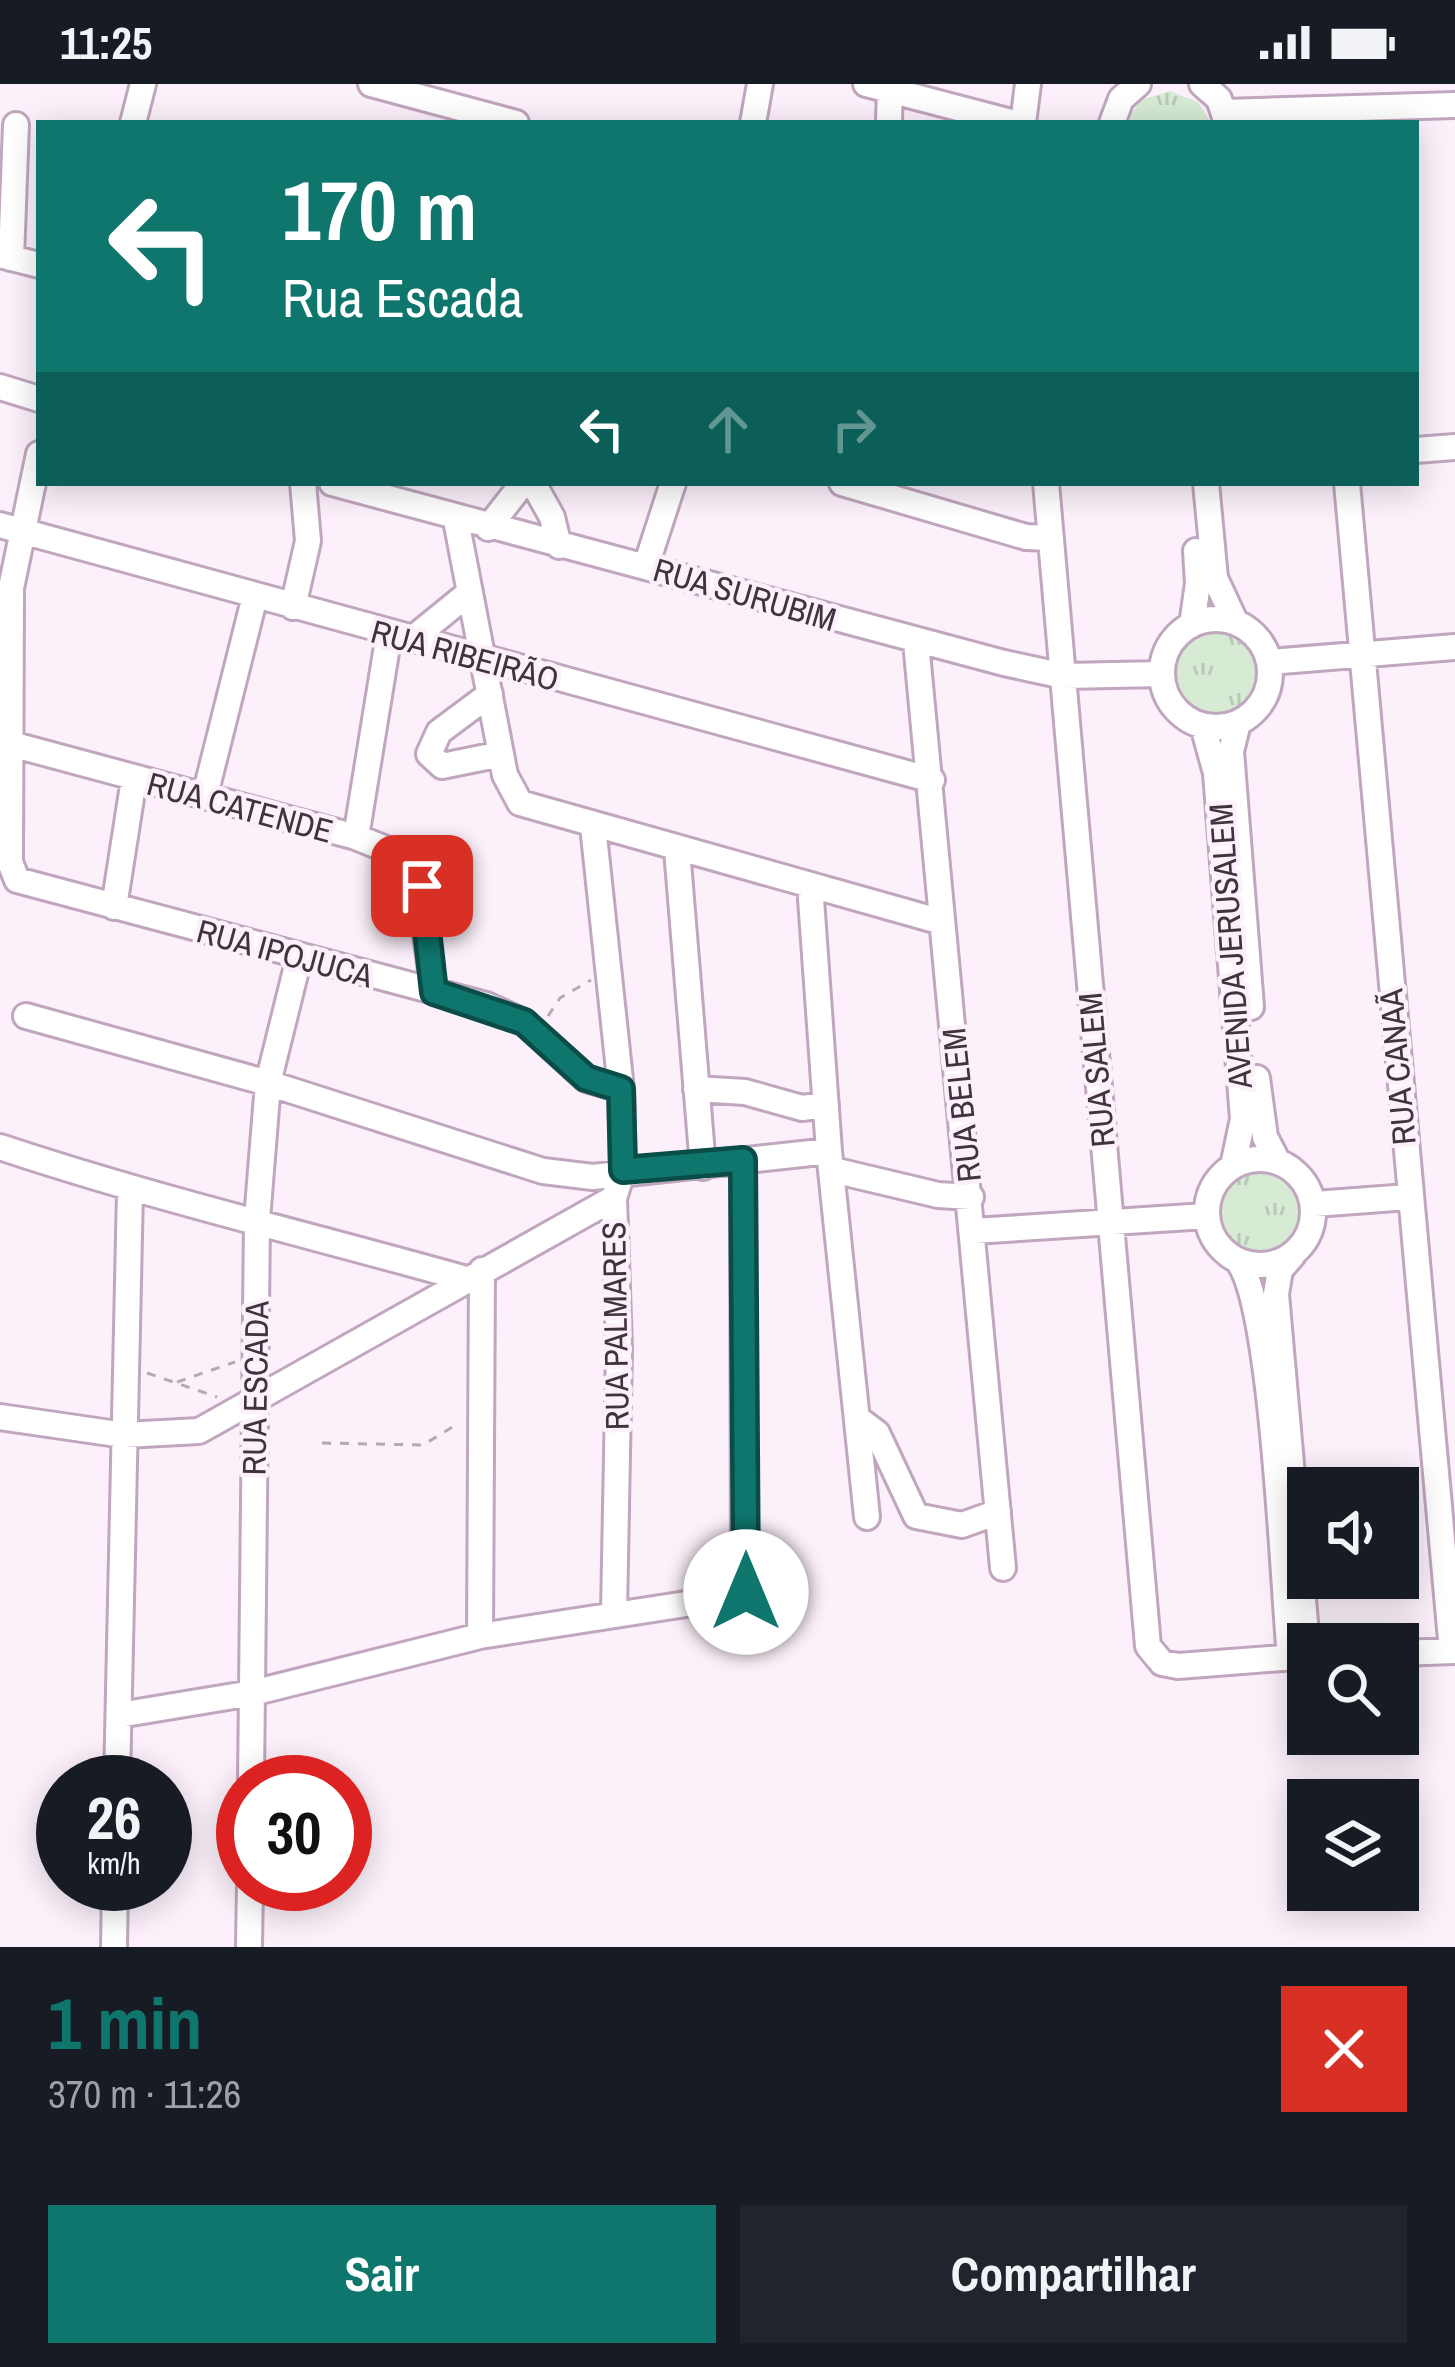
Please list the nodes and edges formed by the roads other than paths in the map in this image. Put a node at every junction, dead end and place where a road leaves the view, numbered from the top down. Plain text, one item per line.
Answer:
1 (142, 84) edge
2 (371, 84) edge
3 (760, 84) edge
4 (1028, 84) edge
5 (1202, 84) edge
6 (1135, 85) edge
7 (882, 86) edge
8 (1315, 105) edge
9 (1455, 105) edge
10 (1226, 117) edge
11 (134, 120) edge
12 (504, 120) edge
13 (754, 120) edge
14 (888, 120) edge
15 (1008, 120) edge
16 (1020, 120) edge
17 (1114, 120) edge
18 (18, 125) edge
19 (5, 256) edge
20 (36, 265) edge
21 (0, 388) edge
22 (36, 398) edge
23 (1455, 447) edge
24 (1419, 450) edge
25 (36, 462) edge
26 (303, 486) edge
27 (348, 486) edge
28 (521, 486) edge
29 (535, 486) edge
30 (672, 486) edge
31 (852, 486) edge
32 (1046, 486) edge
33 (1347, 486) edge
34 (1199, 488) edge
35 (456, 520) junction
36 (488, 527) junction
37 (10, 528) edge
38 (1051, 538) junction
39 (559, 545) junction
40 (646, 566) junction
41 (470, 592) junction
42 (255, 596) junction
43 (293, 607) junction
44 (1235, 621) junction
45 (1192, 625) junction
46 (400, 637) junction
47 (916, 641) junction
48 (1455, 647) edge
49 (1361, 653) junction
50 (484, 661) junction
51 (1269, 662) junction
52 (1162, 674) junction
53 (1064, 676) junction
54 (490, 694) junction
55 (1238, 723) junction
56 (1203, 726) junction
57 (4, 742) edge
58 (501, 754) junction
59 (134, 779) junction
60 (932, 780) junction
61 (205, 795) junction
62 (593, 826) junction
63 (356, 837) junction
64 (677, 850) junction
65 (1232, 856) junction
66 (810, 885) junction
67 (114, 907) junction
68 (942, 922) junction
69 (299, 958) junction
70 (434, 992) junction
71 (26, 1016) dead end
72 (1245, 1028) junction
73 (268, 1083) junction
74 (621, 1089) junction
75 (696, 1089) junction
76 (826, 1105) junction
77 (1, 1147) edge
78 (0, 1159) edge
79 (743, 1160) junction
80 (831, 1160) junction
81 (1278, 1162) junction
82 (1233, 1166) junction
83 (703, 1167) junction
84 (623, 1170) junction
85 (130, 1191) junction
86 (971, 1197) junction
87 (614, 1198) junction
88 (1408, 1198) junction
89 (1315, 1204) junction
90 (1205, 1216) junction
91 (257, 1220) junction
92 (1108, 1220) junction
93 (974, 1231) junction
94 (1293, 1255) junction
95 (1238, 1261) junction
96 (474, 1274) junction
97 (251, 1406) junction
98 (0, 1417) edge
99 (857, 1418) junction
100 (124, 1436) junction
101 (998, 1511) junction
102 (867, 1517) dead end
103 (1003, 1568) dead end
104 (614, 1613) junction
105 (1297, 1623) edge
106 (1300, 1623) edge
107 (480, 1636) junction
108 (1453, 1651) edge
109 (1419, 1652) edge
110 (1287, 1658) edge
111 (253, 1693) junction
112 (119, 1715) junction
113 (118, 1755) edge
114 (252, 1755) edge
115 (115, 1911) edge
116 (250, 1911) edge
117 (114, 1947) edge
118 (249, 1947) edge

1 - 11 street
2 - 12 street
3 - 13 street
4 - 16 street
5 - 10 street
6 - 17 street
7 - 14 street
7 - 15 street
8 - 9 street
8 - 10 street
18 - 19 street
19 - 20 street
21 - 22 street
23 - 24 street
25 - 37 street
26 - 43 street
27 - 35 street, RUA SURUBIM
28 - 36 street
29 - 39 street
30 - 40 street
31 - 38 street
32 - 38 street, RUA SALEM
33 - 49 street, RUA CANAÃ
34 - 44 street
34 - 45 street
35 - 36 street, RUA SURUBIM
35 - 41 street
36 - 39 street, RUA SURUBIM
37 - 42 street, RUA RIBEIRÃO
37 - 57 street
38 - 53 street, RUA SALEM
39 - 40 street, RUA SURUBIM
40 - 47 street, RUA SURUBIM
41 - 46 street
41 - 50 street
42 - 43 street, RUA RIBEIRÃO
42 - 61 street
43 - 46 street, RUA RIBEIRÃO
44 - 45 street
44 - 51 street
45 - 52 street
46 - 50 street, RUA RIBEIRÃO
46 - 63 street
47 - 53 street, RUA SURUBIM
47 - 60 street, RUA BELEM
48 - 49 street
49 - 51 street
49 - 88 street, RUA CANAÃ
50 - 54 street
50 - 60 street, RUA RIBEIRÃO
51 - 55 street, AVENIDA JERUSALEM
52 - 53 street, RUA SURUBIM
52 - 56 street, AVENIDA JERUSALEM
53 - 92 street, RUA SALEM
54 - 58 street
54 - 58 street
55 - 56 street
55 - 65 street, AVENIDA JERUSALEM
56 - 65 street, AVENIDA JERUSALEM
57 - 59 street, RUA CATENDE
57 - 67 street, RUA IPOJUCA
58 - 62 street
59 - 61 street, RUA CATENDE
59 - 67 street
60 - 68 street, RUA BELEM
61 - 63 street, RUA CATENDE
62 - 64 street
62 - 74 street, RUA PALMARES
63 - 70 street, RUA CATENDE
64 - 66 street
64 - 75 street
65 - 72 street, AVENIDA JERUSALEM
66 - 68 street
66 - 76 street
67 - 69 street, RUA IPOJUCA
68 - 86 street, RUA BELEM
69 - 70 street, RUA IPOJUCA
69 - 73 street, RUA ESCADA
70 - 74 street, RUA IPOJUCA
71 - 73 street
72 - 81 street, AVENIDA JERUSALEM
72 - 82 street, AVENIDA JERUSALEM
73 - 84 street
73 - 91 street, RUA ESCADA
74 - 84 street, RUA PALMARES
75 - 76 street
75 - 83 street
76 - 80 street
77 - 78 street
77 - 85 street
79 - 80 street
79 - 83 street
79 - 104 street
80 - 86 street
80 - 99 street
81 - 82 street
81 - 89 street, AVENIDA JERUSALEM
82 - 90 street, AVENIDA JERUSALEM
83 - 84 street
84 - 87 street, RUA PALMARES
85 - 91 street
85 - 100 street
86 - 93 street, RUA BELEM
87 - 96 street
87 - 104 street, RUA PALMARES
88 - 89 street
88 - 108 street, RUA CANAÃ
89 - 94 street
90 - 92 street
90 - 95 street
91 - 96 street
91 - 97 street, RUA ESCADA
92 - 93 street
92 - 110 street, RUA SALEM
93 - 101 street, RUA BELEM
94 - 95 street
94 - 106 street
95 - 105 street
96 - 97 street
96 - 107 street
97 - 100 street
97 - 111 street, RUA ESCADA
98 - 100 street
99 - 101 street
99 - 102 street
100 - 112 street
101 - 103 street, RUA BELEM
104 - 107 street
107 - 111 street
108 - 109 street
111 - 112 street
111 - 114 street, RUA ESCADA
112 - 113 street
115 - 117 street
116 - 118 street

